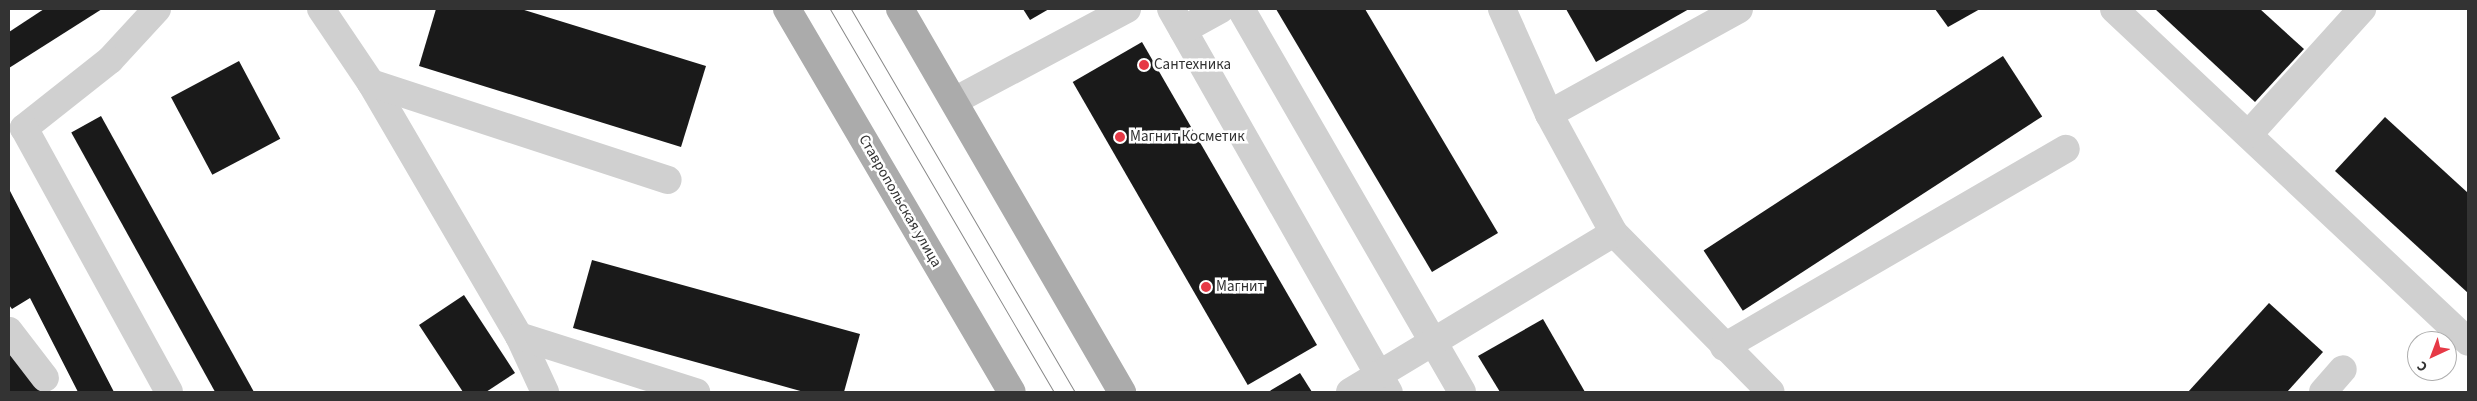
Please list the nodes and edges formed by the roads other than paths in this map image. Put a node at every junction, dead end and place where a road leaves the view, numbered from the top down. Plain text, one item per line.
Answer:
1 (157, 9) edge
2 (321, 9) edge
3 (787, 9) edge
4 (900, 9) edge
5 (1126, 9) edge
6 (1221, 9) edge
7 (1241, 9) edge
8 (1502, 9) edge
9 (1739, 9) edge
10 (2114, 9) edge
11 (2362, 9) edge
12 (1177, 19) edge
13 (371, 83) junction
14 (954, 101) junction
15 (1549, 114) junction
16 (2249, 134) junction
17 (2066, 149) dead end
18 (668, 180) dead end
19 (1614, 233) junction
20 (9, 331) edge
21 (519, 336) junction
22 (2468, 342) edge
23 (1432, 343) junction
24 (1724, 347) junction
25 (2344, 369) dead end
26 (45, 378) dead end
27 (1384, 384) edge
28 (169, 392) edge
29 (546, 392) edge
30 (696, 392) edge
31 (1012, 392) edge
32 (1122, 392) edge
33 (1350, 392) edge
34 (1462, 392) edge
35 (1772, 392) edge
36 (2323, 392) edge

1 - 28 lane
2 - 13 lane
3 - 31 main road, Ставропольская улица
4 - 14 main road
5 - 14 lane
6 - 12 lane
7 - 23 lane
8 - 15 lane
9 - 15 lane
10 - 16 lane
11 - 16 lane
12 - 27 lane
13 - 18 lane
13 - 21 lane
14 - 32 main road
15 - 19 lane
16 - 22 lane
17 - 24 lane
19 - 23 lane
19 - 24 lane
20 - 26 lane
21 - 29 lane
21 - 30 lane
23 - 27 lane
23 - 34 lane
24 - 35 lane
25 - 36 lane
27 - 33 lane

